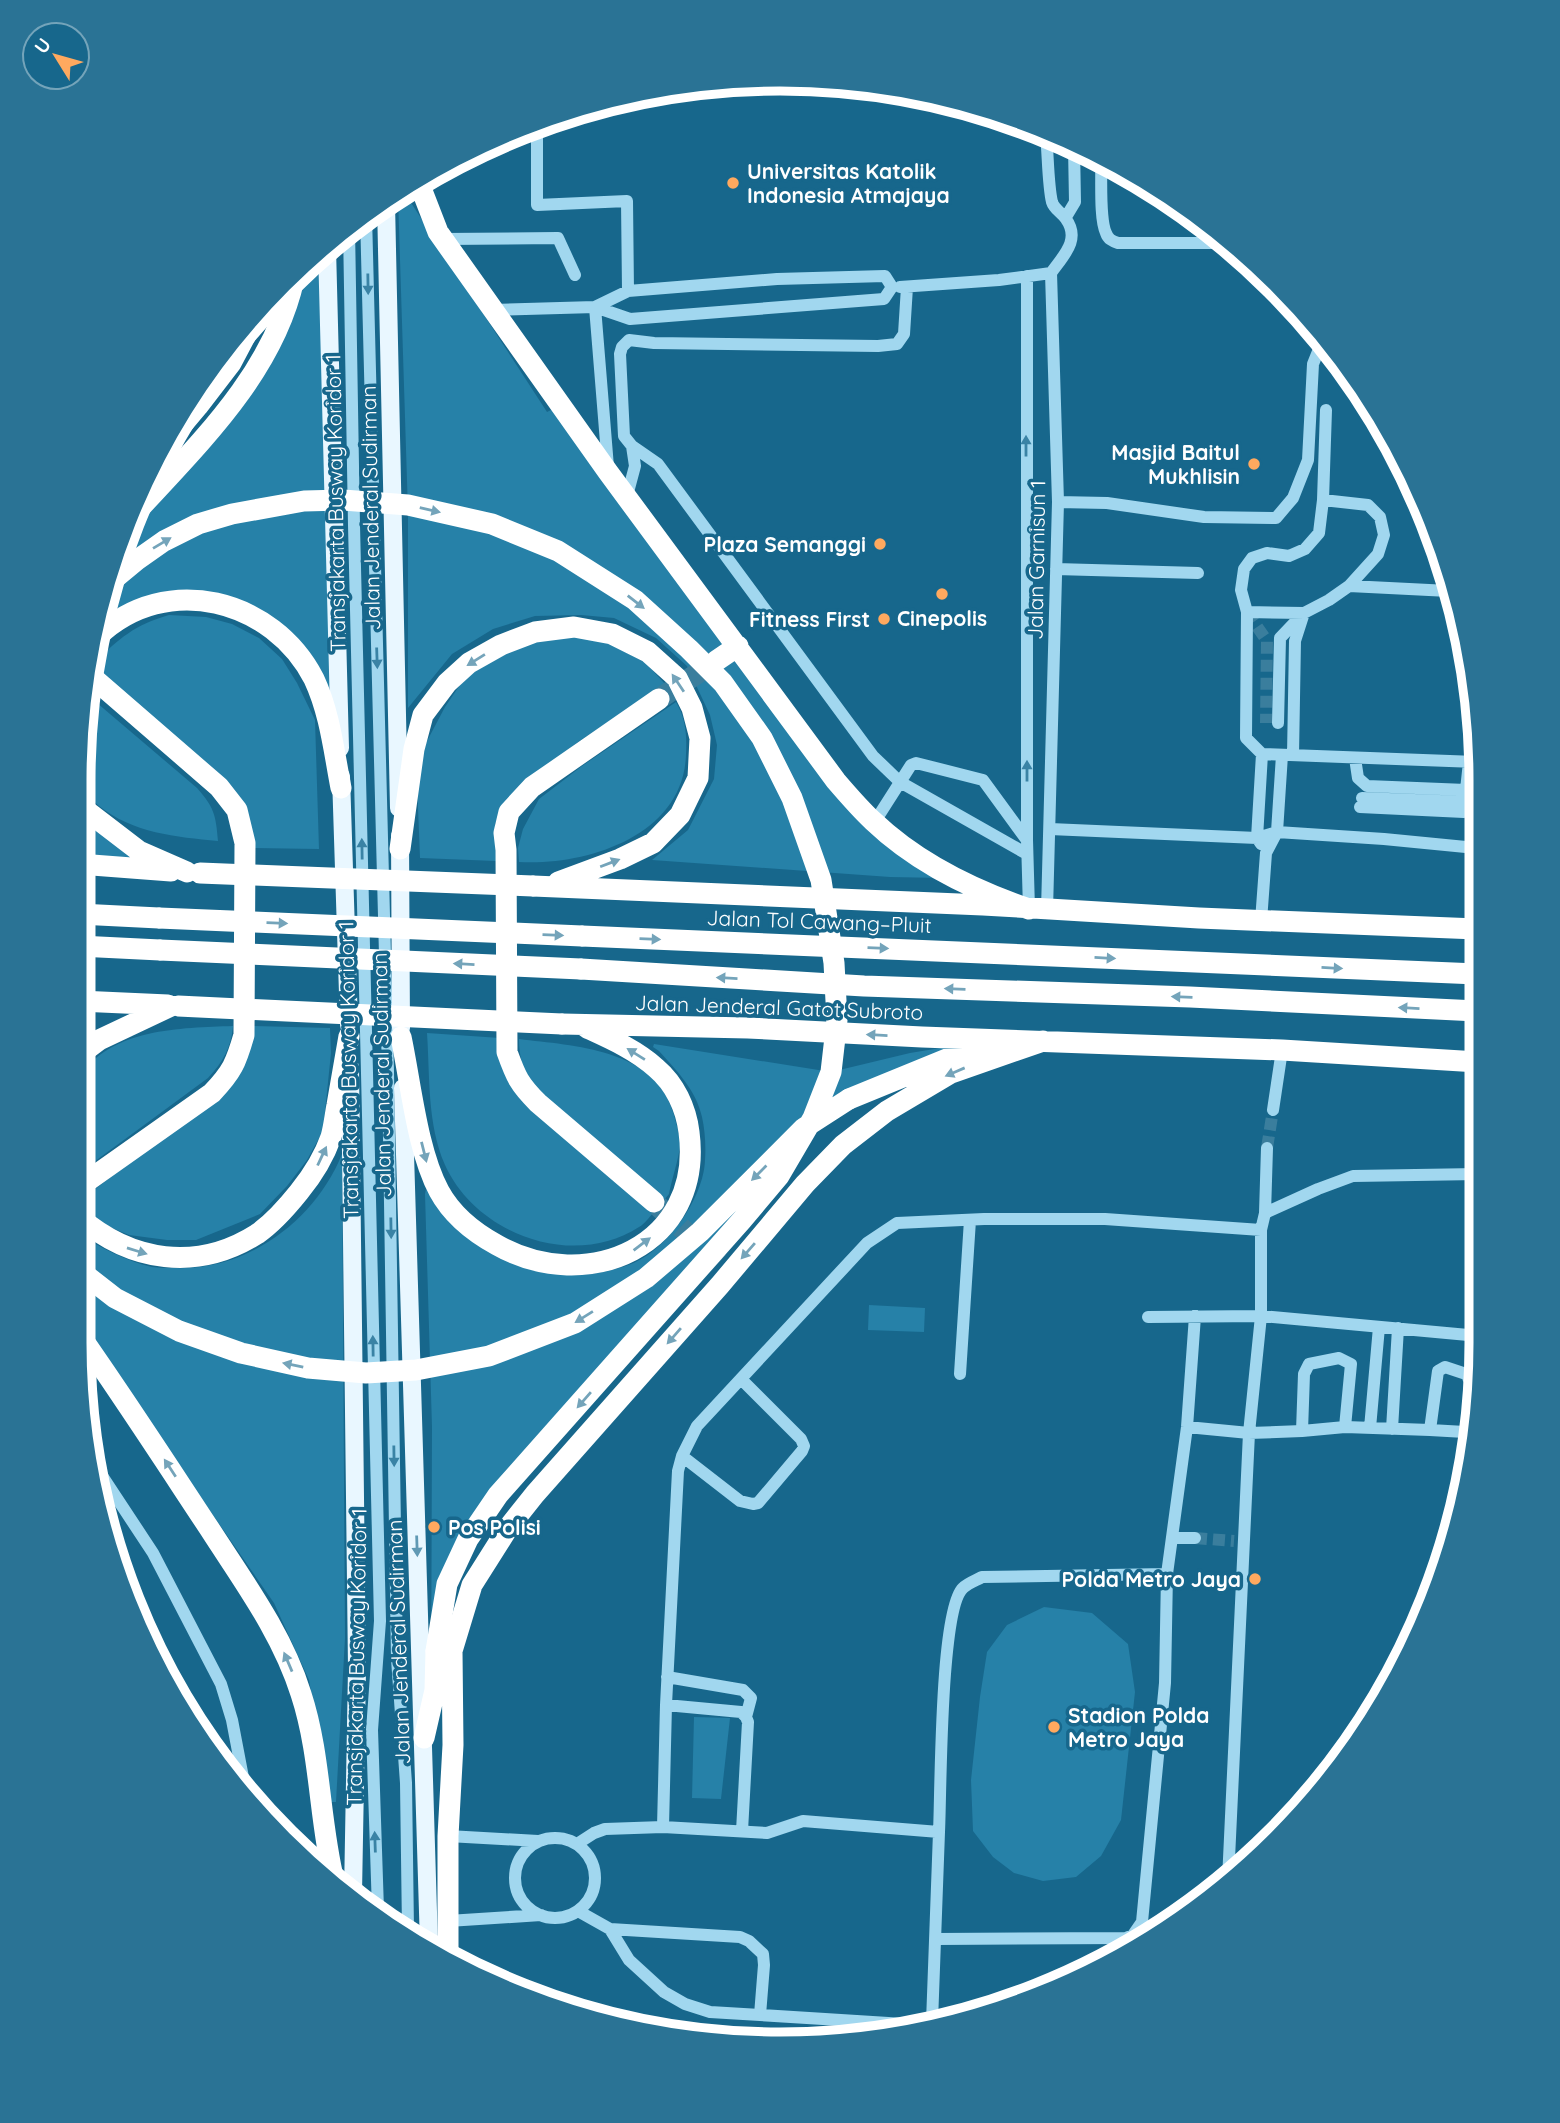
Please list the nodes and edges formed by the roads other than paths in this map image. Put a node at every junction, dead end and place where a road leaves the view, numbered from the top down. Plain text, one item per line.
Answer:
1 (537, 136) edge
2 (1047, 144) edge
3 (1074, 157) edge
4 (1101, 171) edge
5 (422, 191) edge
6 (386, 215) edge
7 (1066, 218) junction
8 (366, 229) edge
9 (443, 239) junction
10 (349, 243) edge
11 (1211, 243) edge
12 (327, 261) edge
13 (1051, 273) junction
14 (575, 275) dead end
15 (1027, 276) junction
16 (892, 287) junction
17 (907, 287) junction
18 (628, 291) junction
19 (288, 299) edge
20 (594, 307) junction
21 (493, 310) junction
22 (1318, 351) edge
23 (1326, 410) dead end
24 (632, 446) junction
25 (608, 472) junction
26 (154, 492) edge
27 (627, 496) junction
28 (1323, 500) junction
29 (1058, 502) junction
30 (1056, 569) junction
31 (124, 571) edge
32 (1198, 573) dead end
33 (1349, 586) junction
34 (1442, 590) edge
35 (1247, 612) junction
36 (1304, 614) junction
37 (108, 629) edge
38 (738, 646) junction
39 (716, 661) tunnel mouth
40 (98, 682) edge
41 (659, 699) tunnel mouth
42 (1278, 723) dead end
43 (1262, 754) junction
44 (1287, 755) junction
45 (1355, 758) junction
46 (1469, 762) edge
47 (1469, 777) edge
48 (900, 782) junction
49 (341, 788) junction
50 (1465, 796) junction
51 (1361, 802) dead end
52 (91, 814) edge
53 (874, 823) junction
54 (1050, 829) junction
55 (1277, 832) junction
56 (1257, 838) junction
57 (1027, 840) junction
58 (1469, 847) edge
59 (400, 849) junction
60 (1266, 853) junction
61 (1027, 854) junction
62 (91, 865) edge
63 (194, 873) junction
64 (540, 886) junction
65 (1046, 910) junction
66 (91, 915) edge
67 (1261, 921) junction
68 (1469, 929) edge
69 (1469, 942) edge
70 (91, 947) edge
71 (1469, 974) edge
72 (91, 1002) edge
73 (174, 1006) junction
74 (1469, 1011) edge
75 (568, 1024) junction
76 (349, 1037) junction
77 (401, 1037) junction
78 (995, 1039) junction
79 (1043, 1041) junction
80 (91, 1046) edge
81 (1282, 1050) junction
82 (1469, 1061) edge
83 (1273, 1110) tunnel mouth
84 (1268, 1148) tunnel mouth
85 (1469, 1174) edge
86 (91, 1179) edge
87 (654, 1202) tunnel mouth
88 (1265, 1213) junction
89 (970, 1220) junction
90 (91, 1227) edge
91 (1261, 1230) junction
92 (91, 1279) edge
93 (1195, 1316) junction
94 (1261, 1316) junction
95 (1148, 1317) dead end
96 (1379, 1327) junction
97 (1398, 1328) junction
98 (1469, 1335) edge
99 (91, 1352) edge
100 (960, 1374) dead end
101 (1468, 1378) edge
102 (741, 1379) junction
103 (1187, 1427) junction
104 (1345, 1427) junction
105 (1370, 1428) junction
106 (1392, 1429) junction
107 (1430, 1430) junction
108 (1302, 1431) junction
109 (1463, 1432) edge
110 (1249, 1433) junction
111 (682, 1456) junction
112 (105, 1480) edge
113 (1172, 1538) junction
114 (1195, 1538) tunnel mouth
115 (1167, 1574) junction
116 (667, 1677) junction
117 (435, 1690) junction
118 (666, 1705) junction
119 (747, 1717) junction
120 (424, 1738) junction
121 (453, 1745) junction
122 (242, 1773) edge
123 (663, 1827) junction
124 (742, 1831) junction
125 (939, 1832) junction
126 (437, 1836) junction
127 (538, 1841) junction
128 (577, 1844) junction
129 (327, 1851) junction
130 (317, 1853) edge
131 (330, 1864) edge
132 (1229, 1866) edge
133 (353, 1884) edge
134 (378, 1902) edge
135 (578, 1911) junction
136 (541, 1915) junction
137 (448, 1921) junction
138 (408, 1923) edge
139 (610, 1929) junction
140 (1134, 1934) edge
141 (1130, 1936) edge
142 (430, 1937) edge
143 (936, 1939) junction
144 (448, 1947) edge
145 (760, 2015) junction
146 (932, 2015) edge
147 (889, 2023) edge

1 - 18 street
2 - 7 street
3 - 7 street
4 - 11 street
5 - 9 highway
6 - 59 main road, Jalan Jenderal Sudirman
7 - 13 street
8 -> 138 street, Transjakarta Busway Koridor 1
9 - 14 street
9 - 21 highway
134 -> 10 street, Transjakarta Busway Koridor 1
12 - 49 main road, Jalan Jenderal Sudirman
13 - 15 street
13 - 29 street, Jalan Garnisun 1
15 - 17 street
57 -> 15 street
16 - 17 street
16 - 18 street
16 - 20 street
17 - 24 street
18 - 20 street
19 - 26 highway
20 - 21 street
20 - 25 street
21 - 25 highway
22 - 29 street
23 - 28 street
24 - 27 street
24 - 48 street
25 - 27 highway
27 - 38 highway
28 - 33 street
28 - 35 street
29 - 30 street, Jalan Garnisun 1
30 - 32 street
30 - 54 street, Jalan Garnisun 1
31 -> 117 highway, bridge
33 - 34 street
33 - 36 street
35 - 36 street
35 - 43 street
36 - 42 street
36 - 44 street
37 - 49 highway
38 - 39 highway
38 - 53 highway
40 - 86 highway
41 - 87 highway
43 - 44 street
43 - 56 street
44 - 45 street
44 - 55 street
45 - 46 street
45 - 50 street
47 - 50 street
48 - 53 street
48 - 57 street
48 - 61 street
49 - 76 main road, Jalan Jenderal Sudirman
50 - 51 street
52 - 63 highway
53 - 65 highway
54 - 56 street
54 - 65 street, Jalan Garnisun 1
55 - 56 street
55 - 58 street
55 - 60 street
56 - 60 street
57 - 61 street
64 -> 59 highway
59 - 77 main road, Jalan Jenderal Sudirman
60 - 67 street
61 - 65 street
62 - 63 highway
63 - 64 highway, bridge
64 - 65 highway
65 - 67 highway
65 - 69 highway
66 -> 71 highway, Jalan Tol Cawang–Pluit, bridge
67 - 68 highway
74 -> 70 highway, bridge
72 - 73 highway, Jalan Jenderal Gatot Subroto
73 - 75 highway, Jalan Jenderal Gatot Subroto, bridge
73 - 80 highway
77 -> 75 highway
78 -> 75 highway, Jalan Jenderal Gatot Subroto
90 -> 76 highway
76 - 133 main road, Jalan Jenderal Sudirman
77 -> 120 main road, Jalan Jenderal Sudirman
78 - 79 highway, Jalan Jenderal Gatot Subroto
78 -> 92 highway, bridge
79 - 81 highway, Jalan Jenderal Gatot Subroto
79 -> 121 highway
81 - 82 highway, Jalan Jenderal Gatot Subroto
81 - 83 street
84 - 88 street
85 - 88 street
88 - 91 street
89 - 91 street
89 - 100 street
89 - 102 street
91 - 94 street
93 - 94 street
93 - 95 street
93 - 103 street
94 - 96 street
94 - 110 street
96 - 97 street
96 - 105 street
97 - 98 street
97 - 106 street
129 -> 99 highway
101 - 107 street
102 - 111 street
102 - 111 street
103 - 110 street
103 - 113 street
104 - 105 street
104 - 108 street
104 - 108 street
105 - 106 street
106 - 107 street
107 - 109 street
108 - 110 street
110 - 132 street
111 - 116 street
112 - 122 street
113 - 114 street
113 - 115 street
115 - 125 street
115 - 140 street
116 - 118 street
116 - 119 street
117 - 120 highway
117 - 121 highway
118 - 119 street
118 - 123 street
119 - 124 street
120 - 126 main road, Jalan Jenderal Sudirman
121 - 126 highway
123 - 124 street
123 - 128 street
124 - 125 street
125 - 143 street
126 - 127 street
126 - 137 highway
126 - 142 main road, Jalan Jenderal Sudirman
127 - 128 street
127 - 136 street
128 - 135 street
129 - 130 street
129 - 131 highway
135 - 136 street
135 - 139 street
136 - 137 street
137 - 144 highway
139 - 145 street
139 - 145 street
141 - 143 street
143 - 146 street
145 - 147 street

